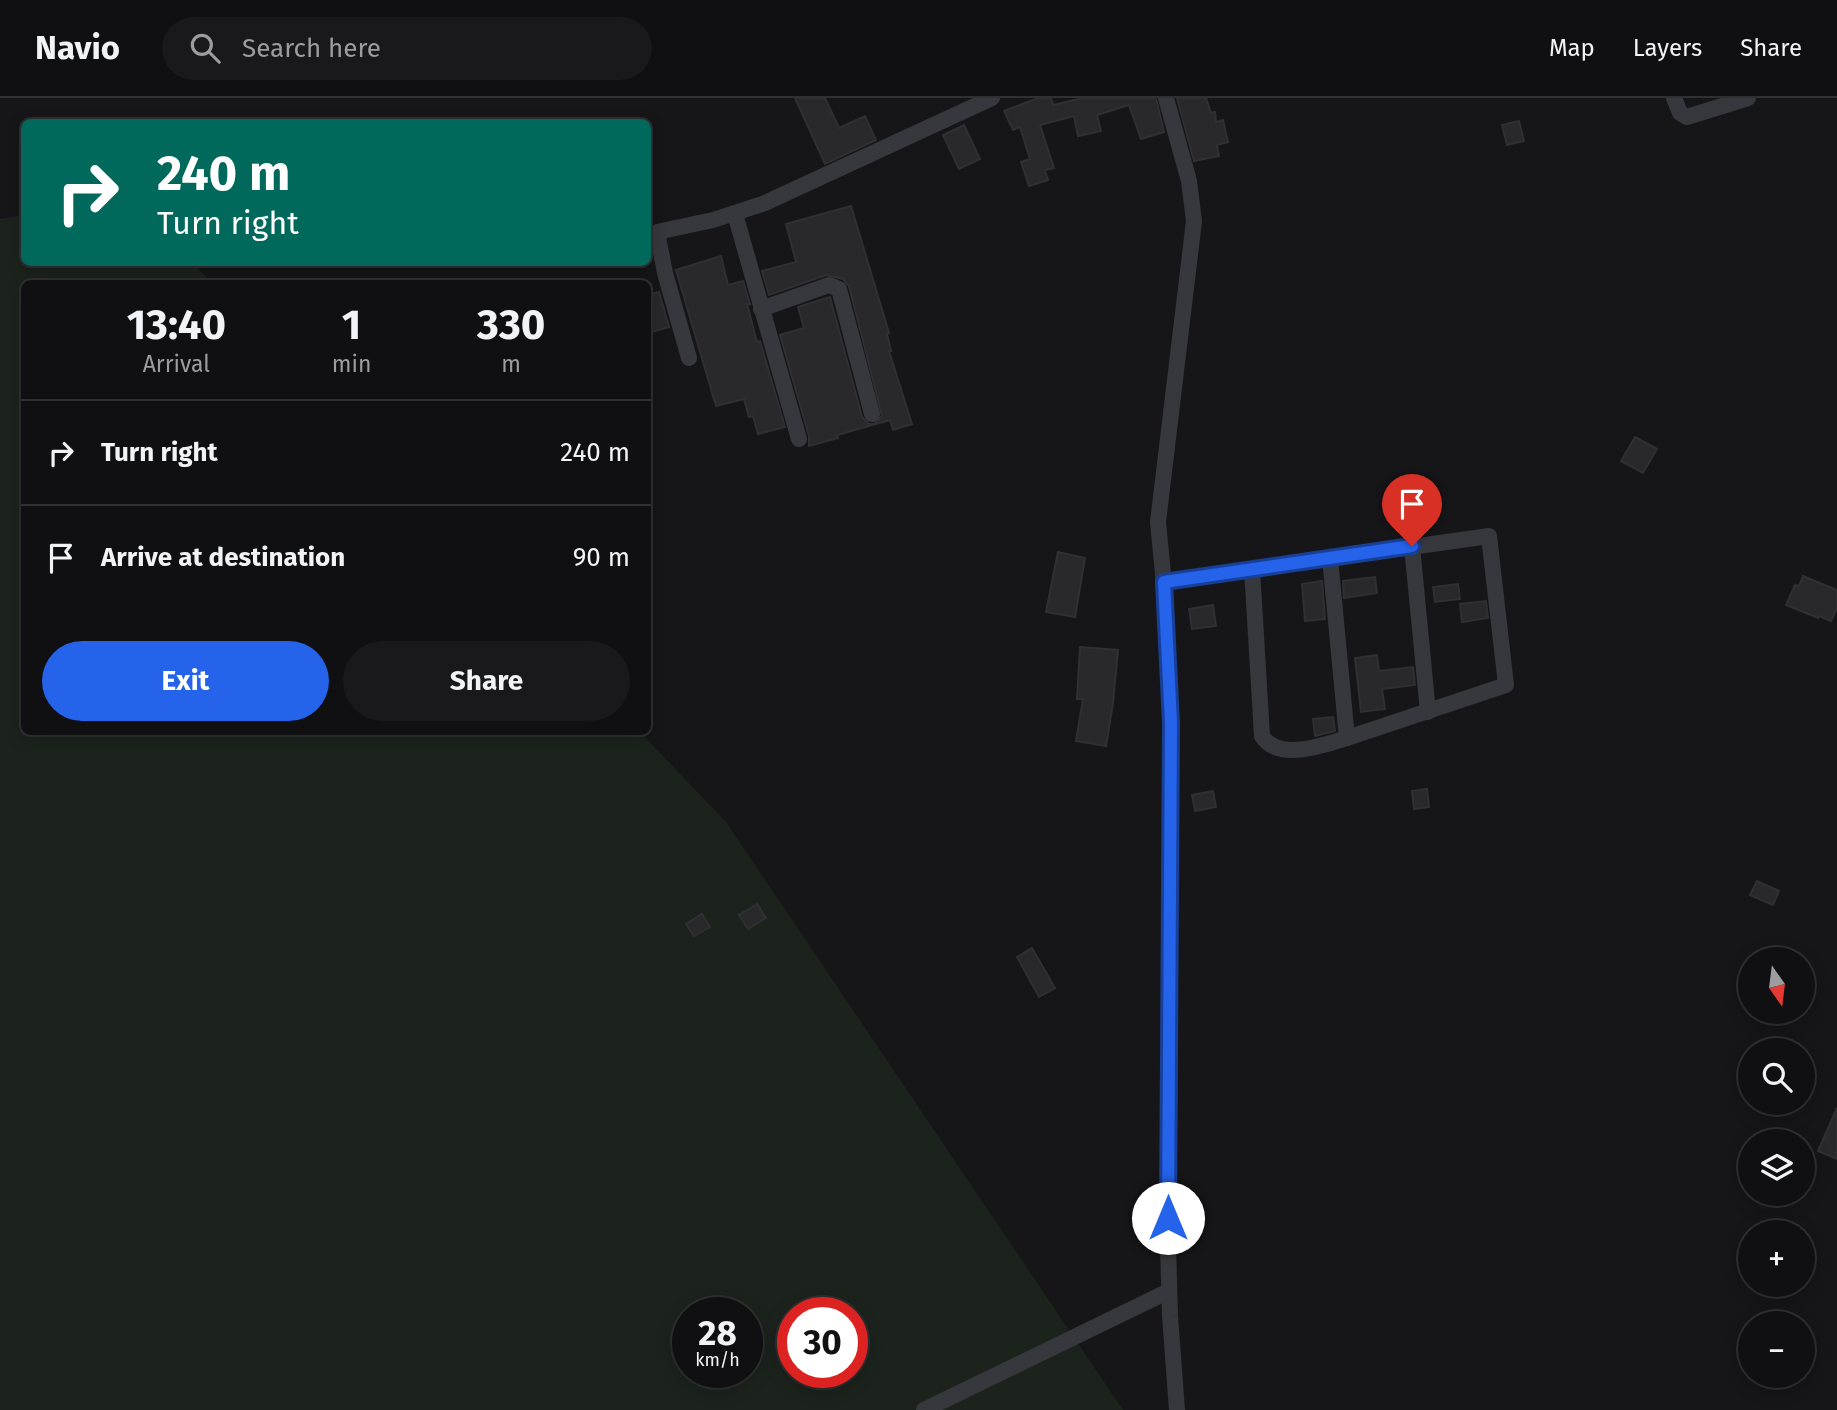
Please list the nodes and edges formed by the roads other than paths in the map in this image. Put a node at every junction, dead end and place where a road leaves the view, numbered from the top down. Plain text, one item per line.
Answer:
1 (992, 98) edge
2 (1166, 98) edge
3 (1674, 98) edge
4 (1748, 98) edge
5 (735, 214) junction
6 (761, 309) junction
7 (689, 358) dead end
8 (872, 414) dead end
9 (799, 439) dead end
10 (1412, 546) junction
11 (1331, 558) junction
12 (1252, 569) junction
13 (1164, 578) junction
14 (1428, 712) junction
15 (1346, 738) junction
16 (1169, 1291) junction
17 (924, 1410) edge
18 (1177, 1410) edge

1 - 5 street
2 - 13 street
3 - 4 street
5 - 6 street
5 - 7 street
6 - 8 street
6 - 9 street
10 - 11 street
10 - 14 street
10 - 14 street
11 - 12 street
11 - 15 street
12 - 13 street
12 - 15 street
13 - 16 street
14 - 15 street
16 - 17 street
16 - 18 street

